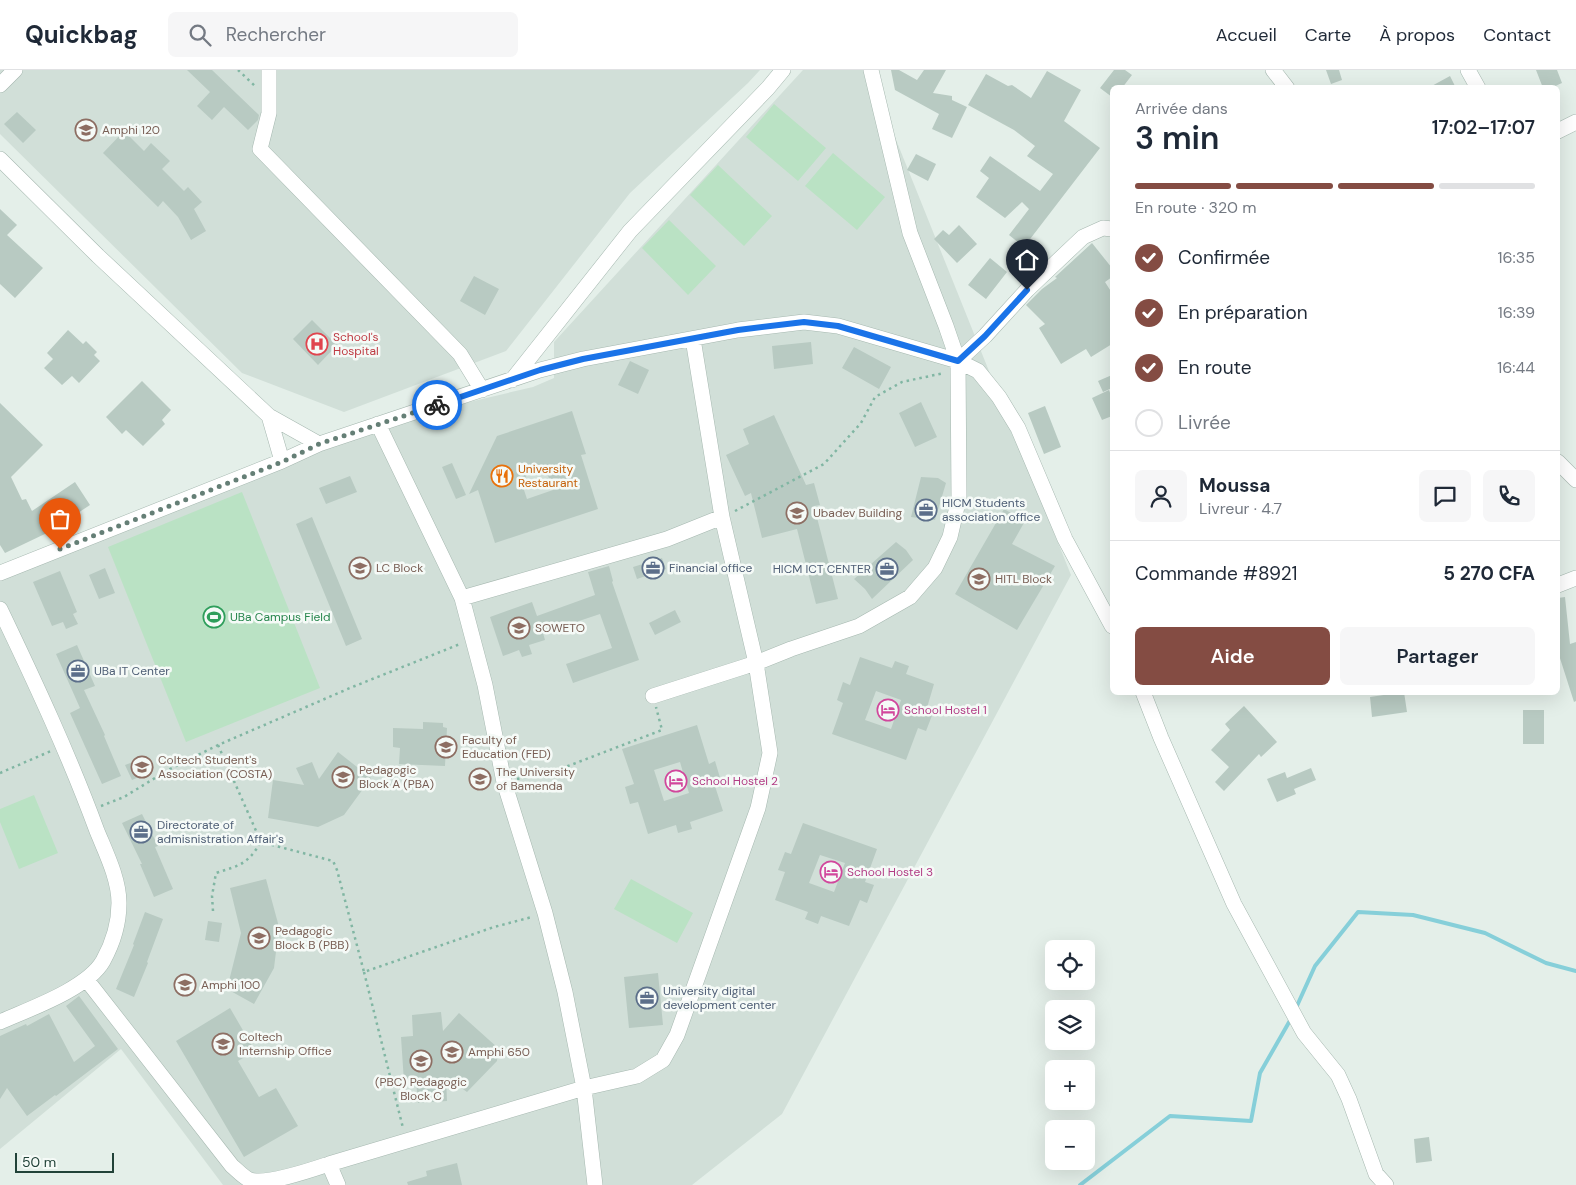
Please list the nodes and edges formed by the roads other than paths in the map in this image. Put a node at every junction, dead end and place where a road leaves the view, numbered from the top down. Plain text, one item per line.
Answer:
1 (15, 70) edge
2 (269, 70) edge
3 (783, 70) edge
4 (870, 70) edge
5 (1273, 70) edge
6 (1468, 70) edge
7 (0, 85) edge
8 (1285, 85) edge
9 (1476, 85) edge
10 (1576, 122) edge
11 (1560, 130) edge
12 (0, 159) edge
13 (1110, 229) edge
14 (693, 339) junction
15 (953, 367) junction
16 (512, 380) junction
17 (482, 390) junction
18 (268, 416) junction
19 (378, 424) junction
20 (319, 444) junction
21 (282, 462) junction
22 (1560, 464) edge
23 (1576, 480) edge
24 (722, 518) junction
25 (2, 569) edge
26 (1576, 578) edge
27 (1560, 584) edge
28 (462, 598) junction
29 (0, 609) edge
30 (1110, 622) edge
31 (756, 663) junction
32 (1144, 695) edge
33 (653, 696) road end
34 (86, 979) junction
35 (0, 1022) edge
36 (584, 1088) junction
37 (329, 1164) junction
38 (338, 1185) edge
39 (595, 1185) edge
40 (1386, 1185) edge

1 - 7 street
2 - 17 street
3 - 16 street
4 - 15 street
5 - 8 street
6 - 9 street
10 - 11 street
12 - 18 street
13 - 15 street
14 - 15 street
14 - 16 street
14 - 24 street
15 - 30 street
15 - 31 street
16 - 17 street
17 - 19 street
18 - 20 street
18 - 21 street
19 - 20 street
19 - 28 street
20 - 21 street
21 - 25 street
22 - 23 street
24 - 28 street
24 - 31 street
26 - 27 street
28 - 36 street
29 - 34 street
31 - 33 street
31 - 36 street
32 - 40 street
34 - 35 street
34 - 37 street
36 - 37 street
36 - 39 street
37 - 38 street

